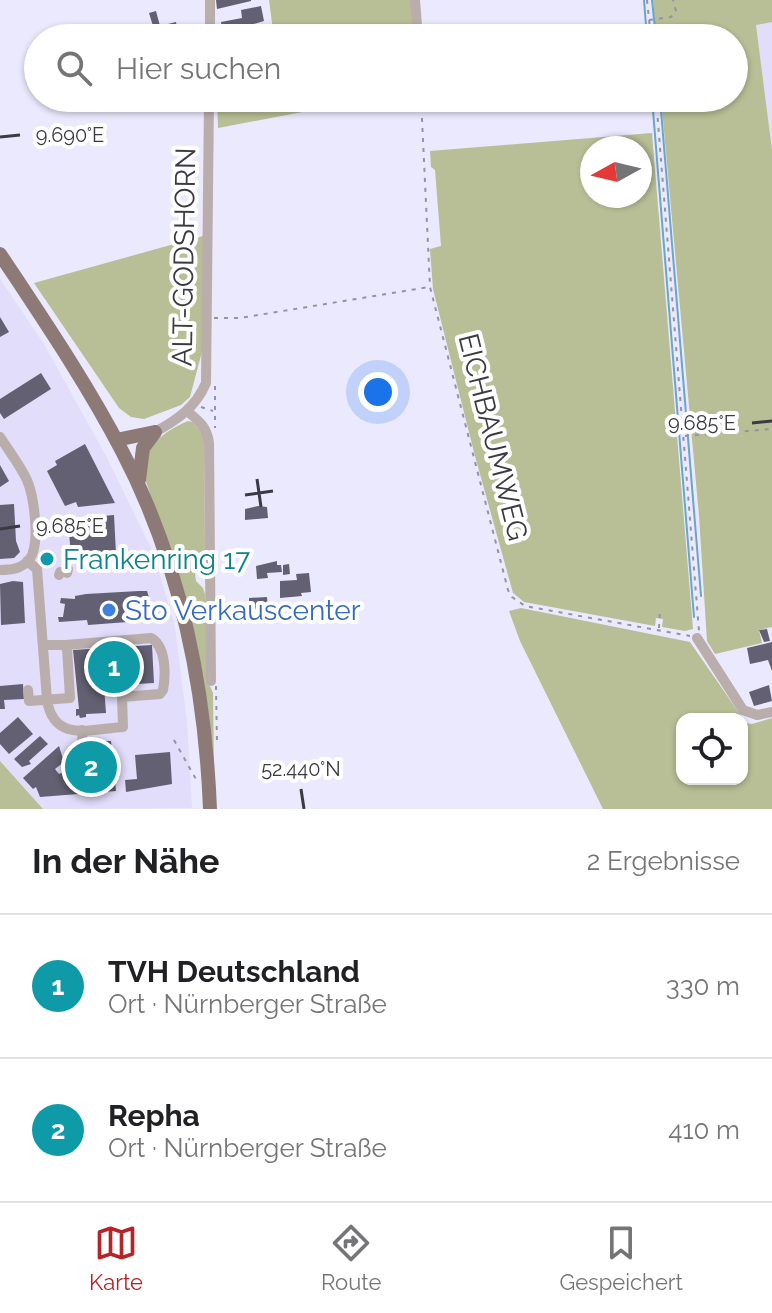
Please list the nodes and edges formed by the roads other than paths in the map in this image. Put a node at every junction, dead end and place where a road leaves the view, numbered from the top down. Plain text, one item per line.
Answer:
1 (210, 0) edge
2 (415, 0) edge
3 (210, 24) edge
4 (417, 24) edge
5 (209, 112) edge
6 (0, 254) edge
7 (191, 407) junction
8 (152, 436) junction
9 (0, 437) edge
10 (120, 447) junction
11 (138, 484) junction
12 (27, 561) junction
13 (0, 570) edge
14 (697, 638) road end
15 (43, 645) junction
16 (66, 645) junction
17 (214, 681) road end
18 (28, 690) dead end
19 (47, 700) junction
20 (772, 712) edge
21 (82, 730) junction
22 (74, 754) dead end
23 (210, 809) edge

1 - 3 street
2 - 4 street
5 - 7 street, ALT-GODSHORN
6 - 10 main road
7 - 8 street
7 - 17 street
8 - 10 main road
8 - 11 main road
9 - 12 street
10 - 11 main road
11 - 23 main road
12 - 13 street
12 - 15 street
14 - 20 street
15 - 16 street
15 - 19 street
16 - 19 street
16 - 21 street
18 - 19 street
19 - 21 street
21 - 22 street

